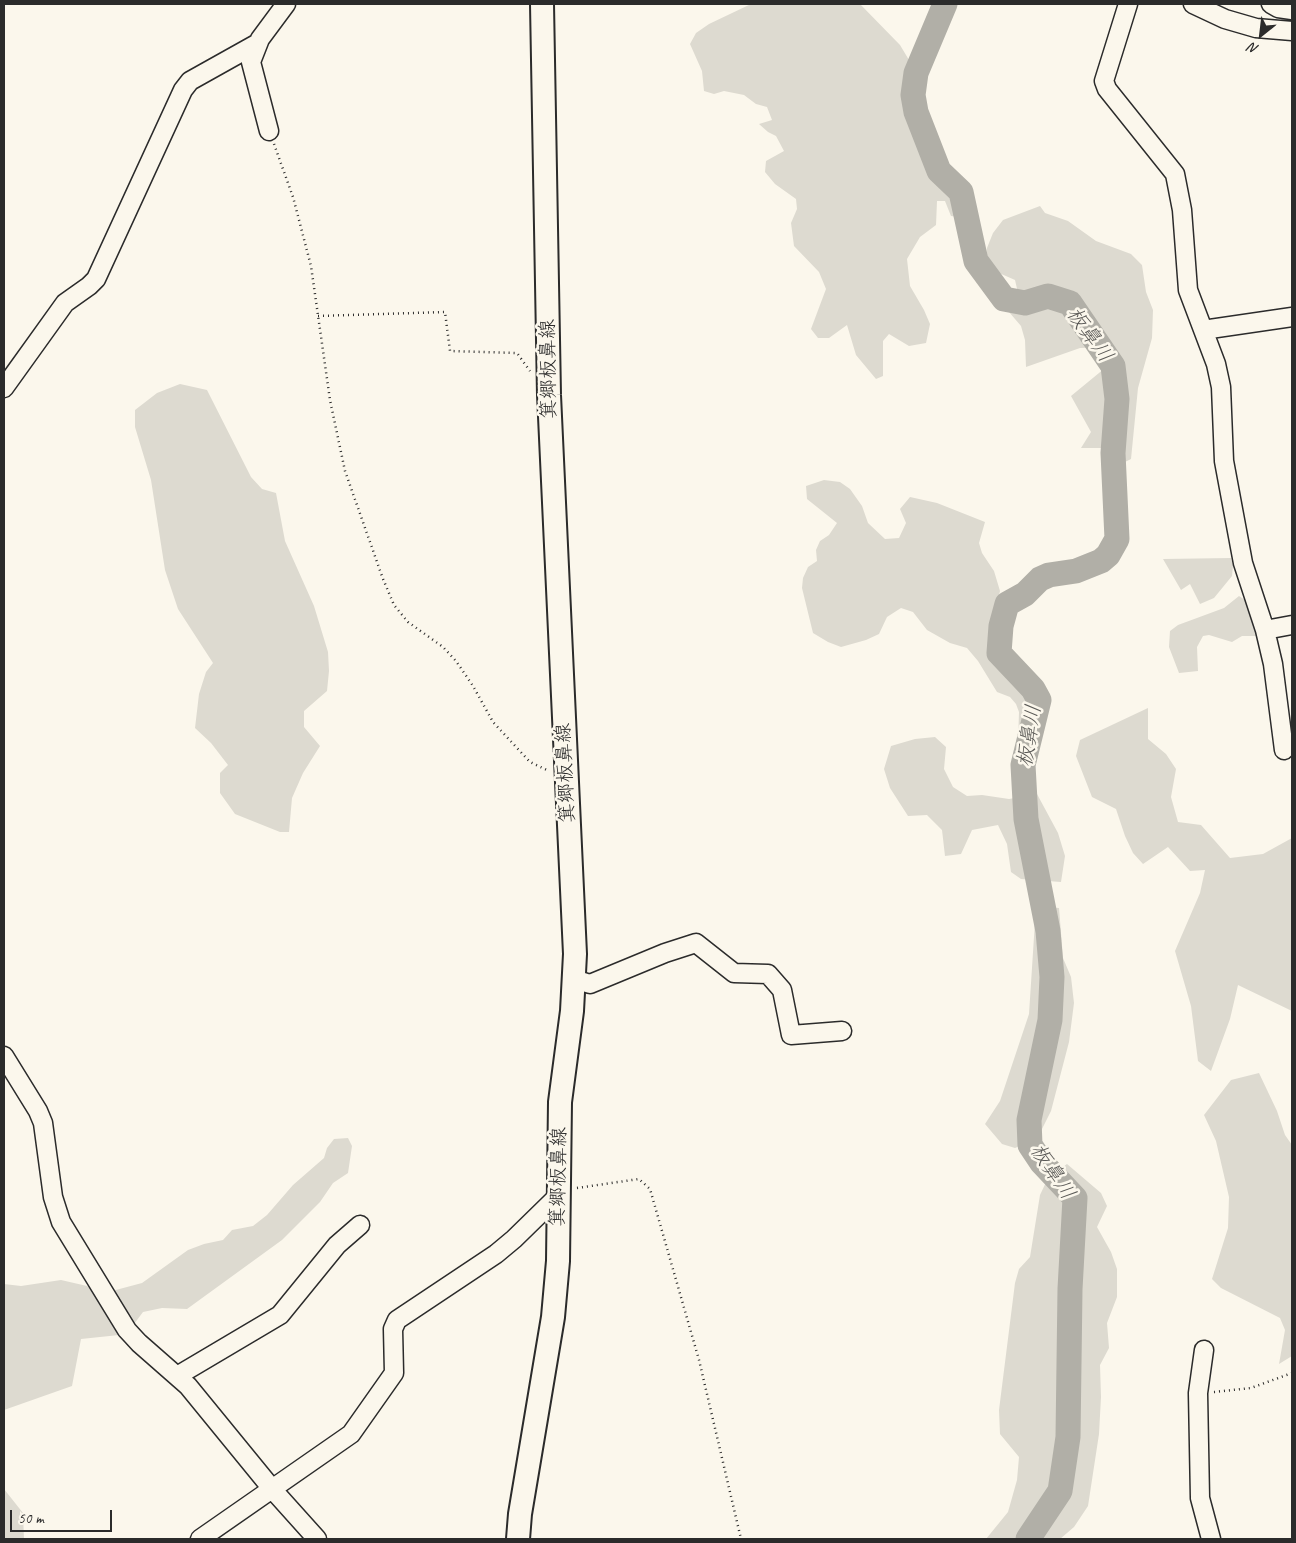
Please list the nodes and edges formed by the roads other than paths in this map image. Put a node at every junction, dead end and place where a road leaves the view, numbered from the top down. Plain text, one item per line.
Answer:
1 (286, 4) edge
2 (542, 4) edge
3 (1128, 4) edge
4 (1193, 4) edge
5 (1271, 4) edge
6 (1292, 10) edge
7 (1292, 30) edge
8 (258, 43) junction
9 (269, 131) road end
10 (1292, 317) edge
11 (1203, 330) junction
12 (4, 388) edge
13 (1292, 625) edge
14 (1265, 630) junction
15 (1284, 750) dead end
16 (574, 979) junction
17 (842, 1031) dead end
18 (4, 1056) edge
19 (558, 1193) junction
20 (360, 1225) dead end
21 (1204, 1350) dead end
22 (177, 1376) junction
23 (273, 1490) junction
24 (200, 1539) edge
25 (317, 1539) edge
26 (518, 1539) edge
27 (1211, 1539) edge

1 - 8 street
2 - 16 main road, 箕郷板鼻線
3 - 11 street
4 - 7 street
5 - 6 street
8 - 9 street
8 - 12 street
10 - 11 street
11 - 14 street
13 - 14 street
14 - 15 street
16 - 17 street
16 - 19 main road, 箕郷板鼻線
18 - 22 street
19 - 23 street
19 - 26 main road, 箕郷板鼻線
20 - 22 street
21 - 27 street
22 - 23 street
23 - 24 street
23 - 25 street

